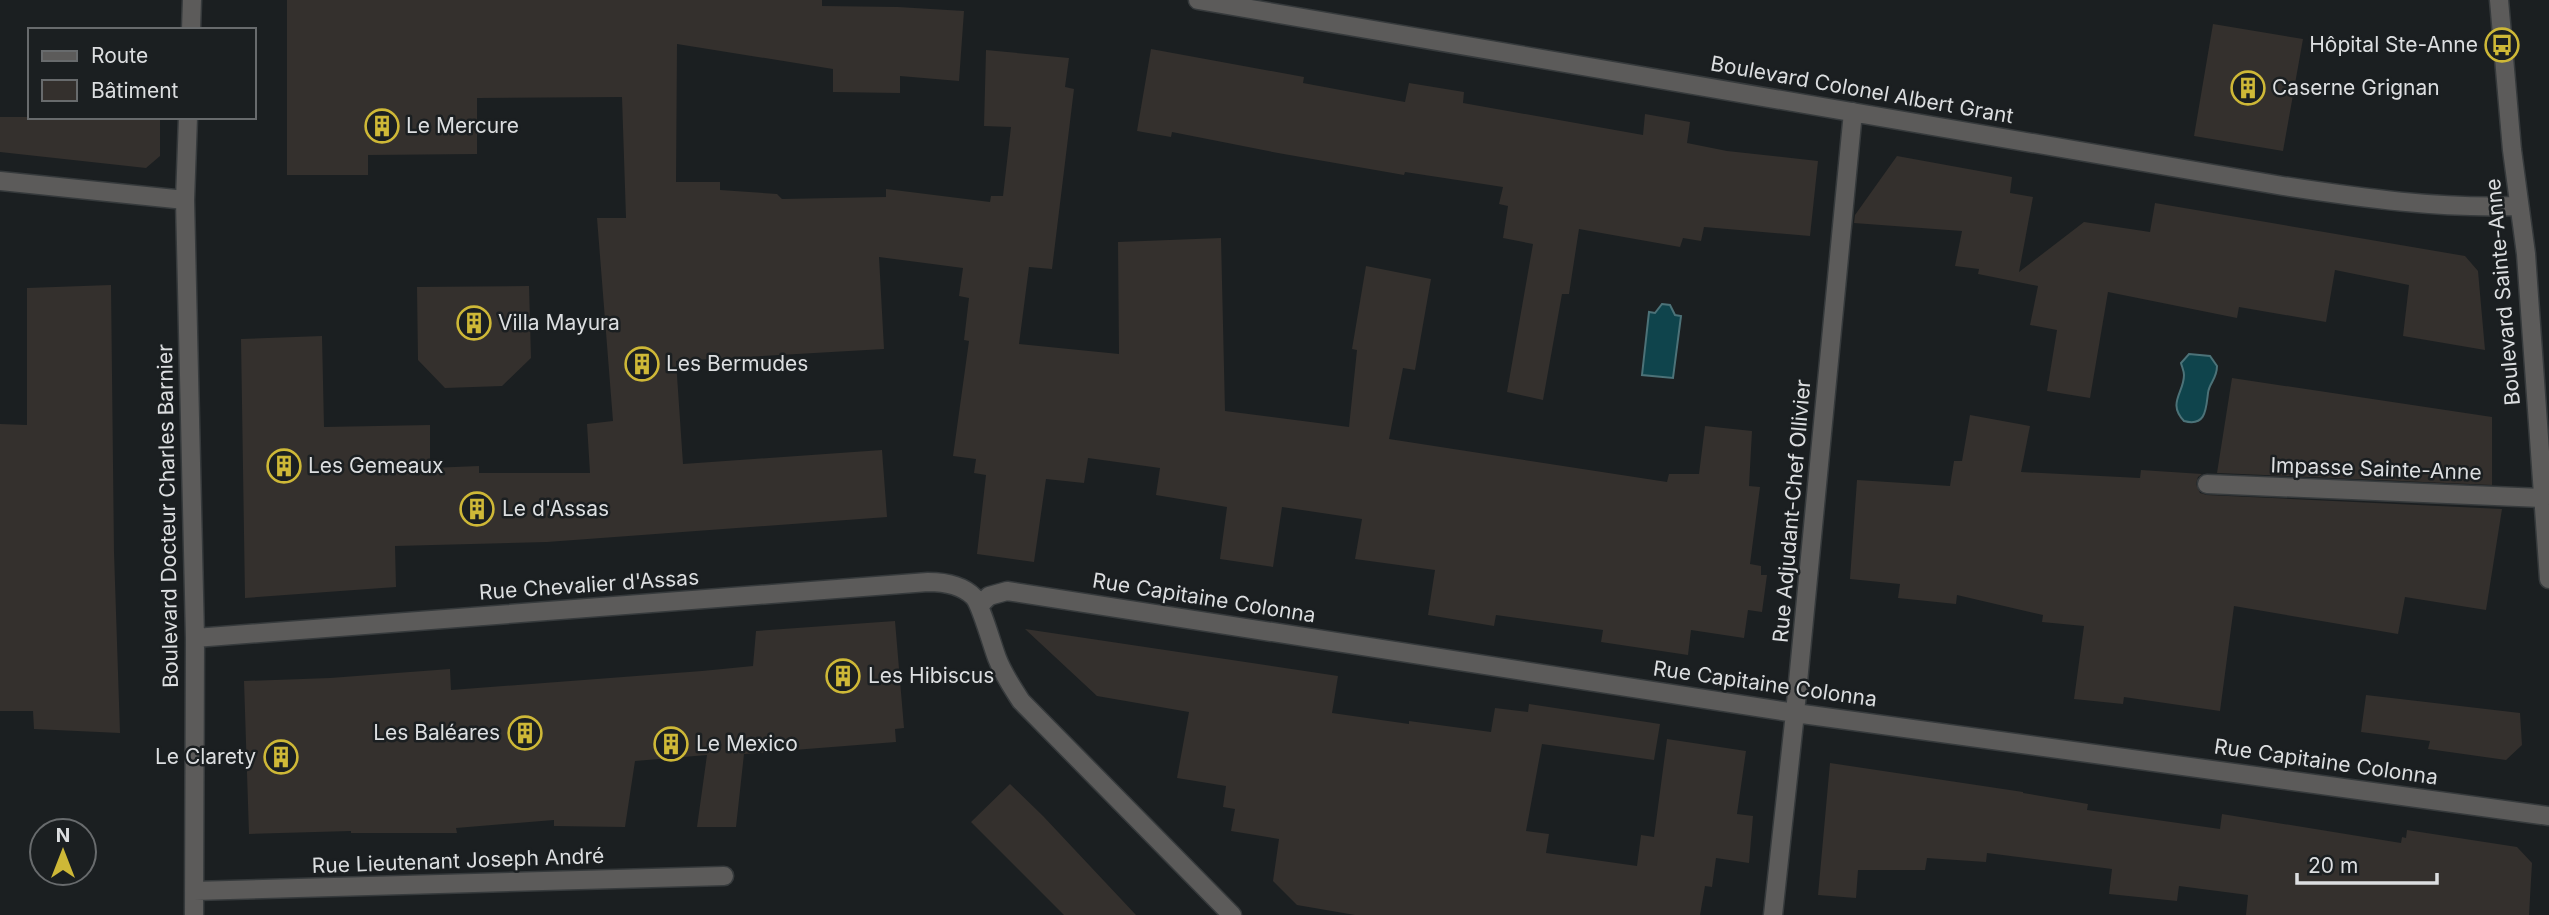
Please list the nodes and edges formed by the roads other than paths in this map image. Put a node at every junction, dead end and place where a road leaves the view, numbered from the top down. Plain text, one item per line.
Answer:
1 (192, 0) edge
2 (1198, 0) edge
3 (2499, 0) edge
4 (191, 28) edge
5 (1853, 112) junction
6 (188, 119) edge
7 (0, 181) edge
8 (185, 200) junction
9 (2519, 206) junction
10 (2207, 484) dead end
11 (2543, 498) junction
12 (2549, 579) edge
13 (980, 605) junction
14 (195, 638) junction
15 (1796, 713) junction
16 (2549, 816) edge
17 (724, 876) dead end
18 (194, 891) junction
19 (194, 915) edge
20 (1232, 915) edge
21 (1773, 915) edge

1 - 4 street
2 - 5 street, Boulevard Colonel Albert Grant
3 - 9 street, Boulevard Sainte-Anne
5 - 9 street, Boulevard Colonel Albert Grant
5 - 15 street, Rue Adjudant-Chef Ollivier
6 - 8 street, Boulevard Docteur Charles Barnier
7 - 8 street
8 - 14 street, Boulevard Docteur Charles Barnier
9 - 11 street, Boulevard Sainte-Anne
10 - 11 street, Impasse Sainte-Anne
11 - 12 street, Boulevard Sainte-Anne
13 - 14 street, Rue Chevalier d'Assas
13 - 15 street, Rue Capitaine Colonna
13 - 20 street
14 - 18 street, Boulevard Docteur Charles Barnier
15 - 16 street, Rue Capitaine Colonna
15 - 21 street, Rue Adjudant-Chef Ollivier
17 - 18 street, Rue Lieutenant Joseph André
18 - 19 street, Boulevard Docteur Charles Barnier

